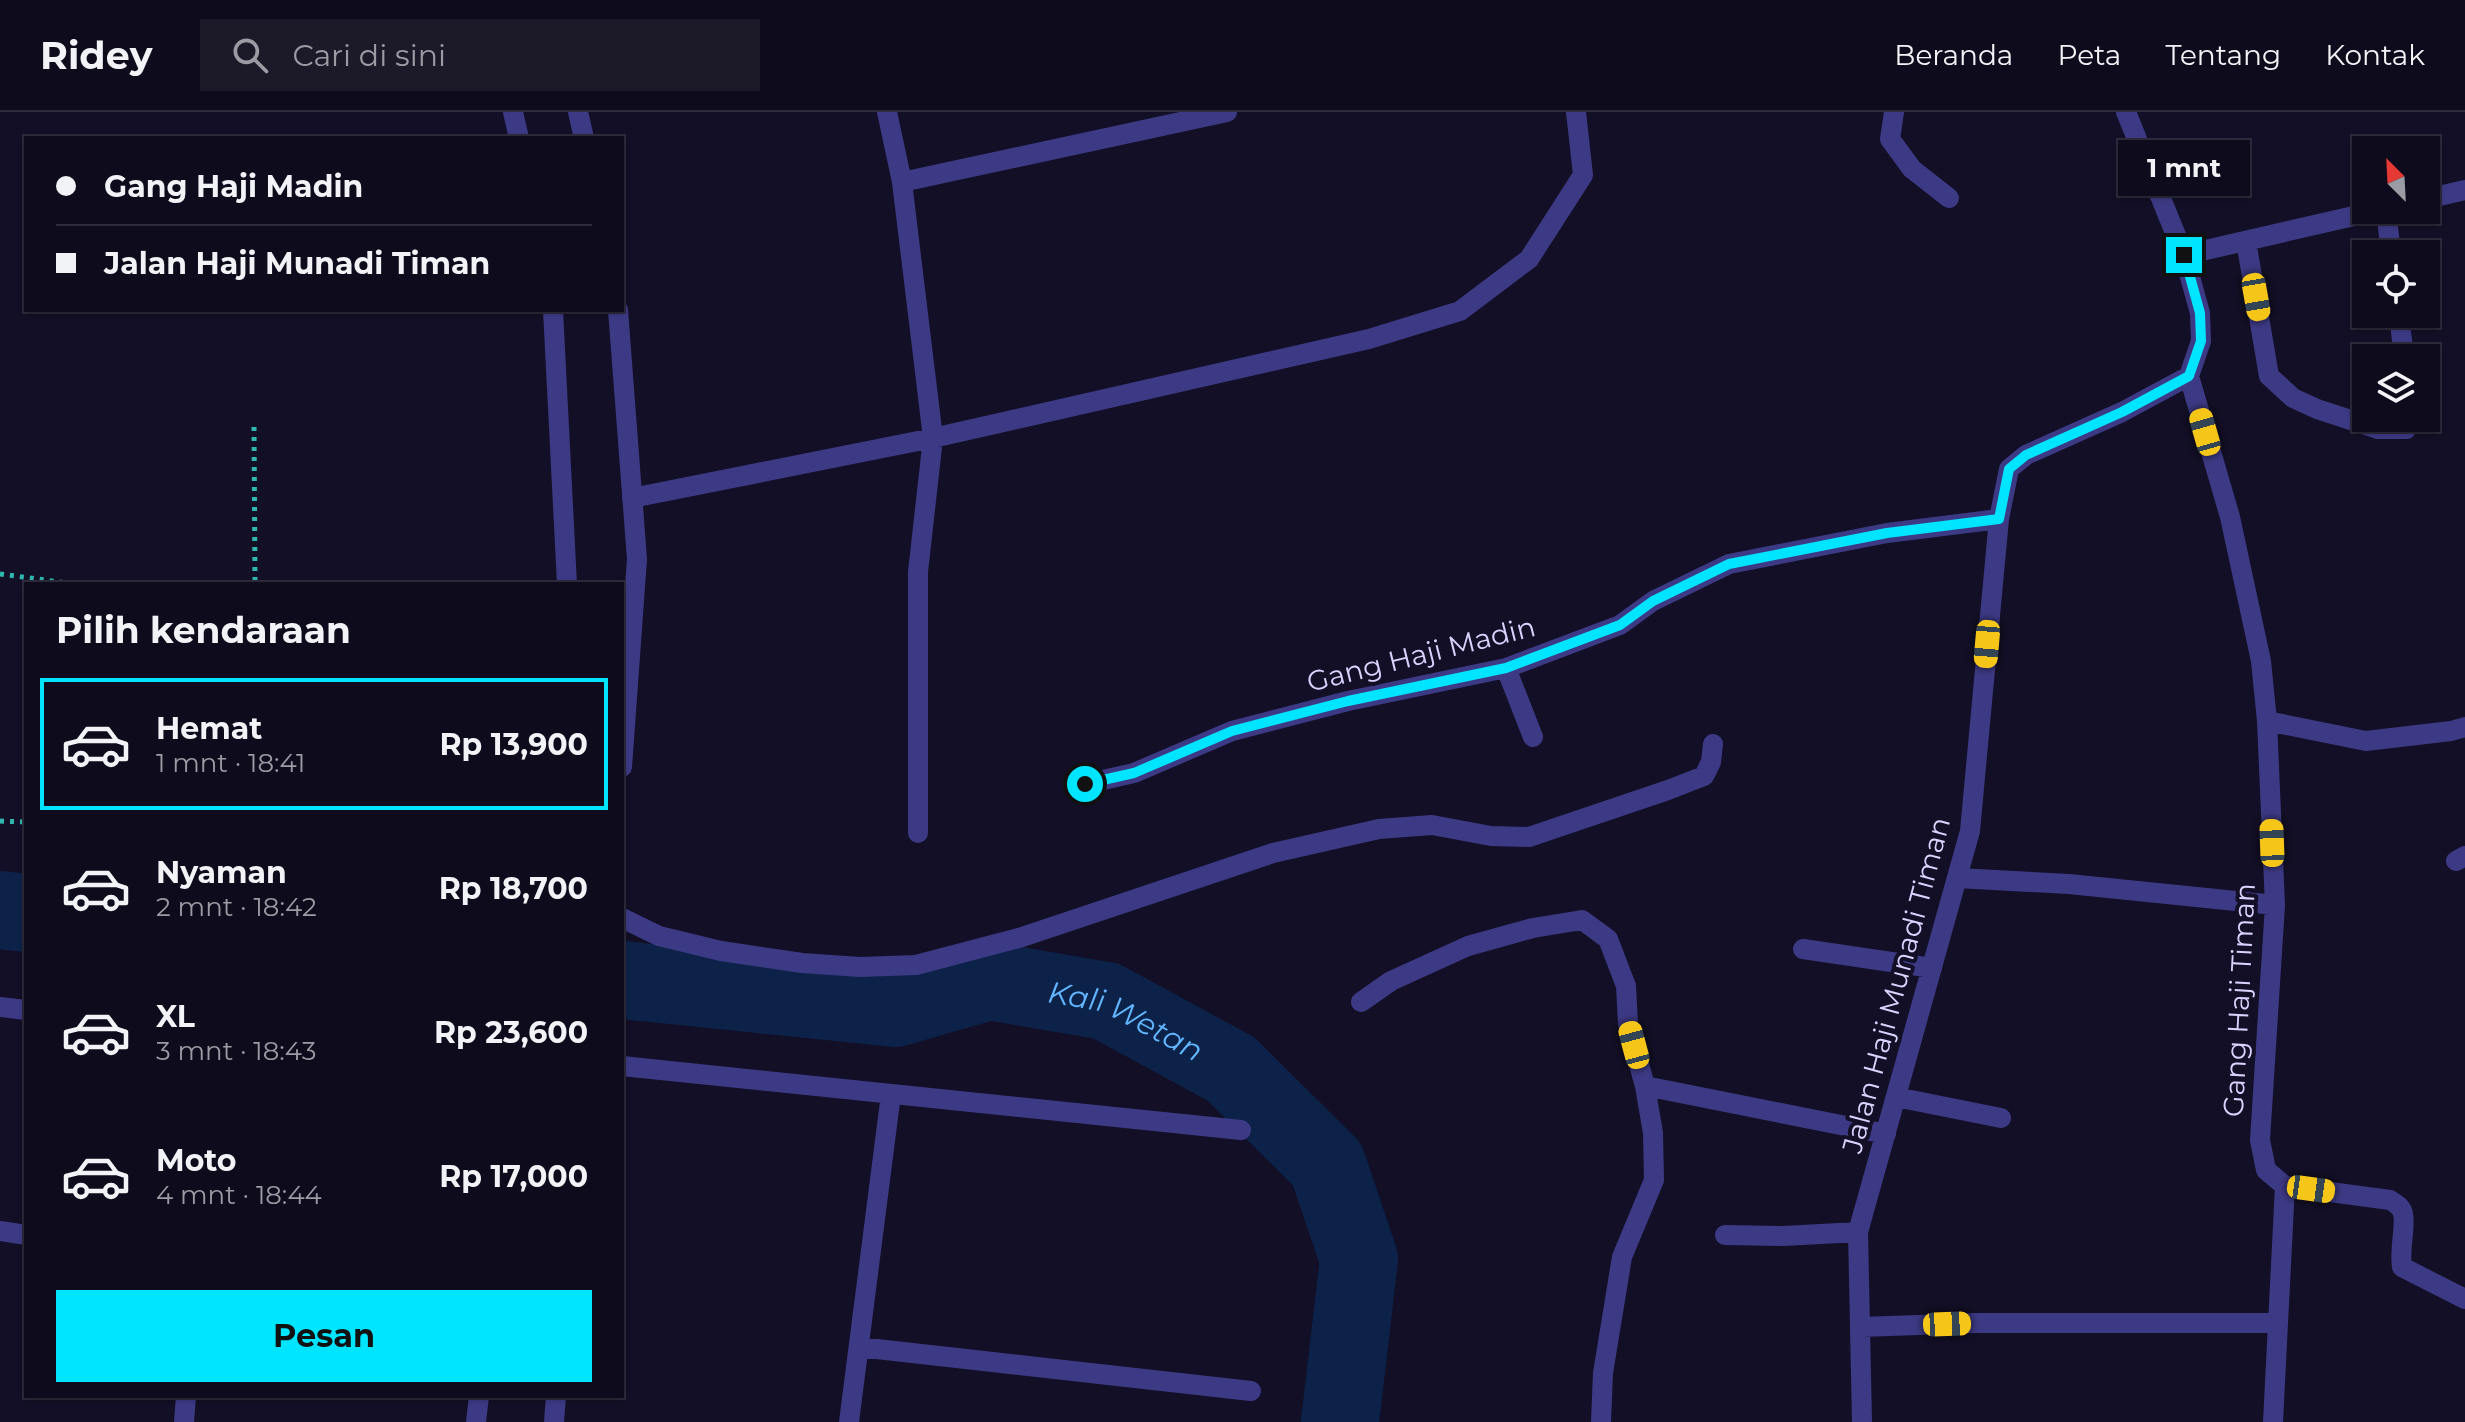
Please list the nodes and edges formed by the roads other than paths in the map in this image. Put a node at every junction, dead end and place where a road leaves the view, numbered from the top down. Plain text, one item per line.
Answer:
1 (513, 112) edge
2 (578, 112) edge
3 (887, 112) edge
4 (1227, 112) edge
5 (1576, 112) edge
6 (1894, 112) edge
7 (2126, 112) edge
8 (519, 136) edge
9 (584, 136) edge
10 (902, 182) junction
11 (2465, 190) edge
12 (2440, 196) edge
13 (1949, 198) dead end
14 (2352, 216) edge
15 (2246, 241) junction
16 (2184, 255) junction
17 (553, 312) edge
18 (618, 312) edge
19 (2189, 376) junction
20 (2352, 420) edge
21 (933, 438) junction
22 (632, 498) junction
23 (1999, 519) junction
24 (567, 582) edge
25 (1506, 668) junction
26 (2267, 721) junction
27 (2465, 727) edge
28 (1533, 737) dead end
29 (624, 739) edge
30 (1713, 744) dead end
31 (1085, 784) dead end
32 (918, 833) dead end
33 (1957, 878) junction
34 (2275, 905) junction
35 (624, 919) edge
36 (1803, 949) dead end
37 (1932, 968) junction
38 (1361, 1002) dead end
39 (0, 1007) edge
40 (24, 1010) edge
41 (624, 1066) edge
42 (1645, 1086) junction
43 (891, 1094) junction
44 (1896, 1097) junction
45 (2001, 1118) dead end
46 (1241, 1130) dead end
47 (1886, 1134) junction
48 (2285, 1186) junction
49 (0, 1231) edge
50 (1858, 1232) junction
51 (24, 1235) edge
52 (1725, 1235) dead end
53 (2465, 1299) edge
54 (2278, 1323) junction
55 (1861, 1327) junction
56 (859, 1347) junction
57 (1251, 1391) dead end
58 (186, 1398) edge
59 (479, 1398) edge
60 (556, 1398) edge
61 (184, 1422) edge
62 (476, 1422) edge
63 (554, 1422) edge
64 (849, 1422) edge
65 (1601, 1422) edge
66 (1862, 1422) edge
67 (2273, 1422) edge

1 - 8 street
2 - 9 street
3 - 10 street
4 - 10 street
5 - 21 street
6 - 13 street
7 - 16 street
10 - 21 street
11 - 12 street
14 - 15 street
15 - 16 street
15 - 20 street
16 - 19 street
17 - 24 street
18 - 22 street
19 - 23 street, Jalan Haji Munadi Timan
19 - 26 street, Gang Haji Timan
21 - 22 street
21 - 32 street
22 - 29 street
23 - 25 street, Gang Haji Madin
23 - 33 street, Jalan Haji Munadi Timan
25 - 28 street
25 - 31 street, Gang Haji Madin
26 - 27 street
26 - 34 street, Gang Haji Timan
30 - 35 street
33 - 34 street
33 - 37 street, Jalan Haji Munadi Timan
34 - 48 street, Gang Haji Timan
36 - 37 street
37 - 44 street, Jalan Haji Munadi Timan
38 - 42 street
39 - 40 street
41 - 43 street
42 - 47 street
42 - 65 street
43 - 46 street
43 - 56 street
44 - 45 street
44 - 47 street, Jalan Haji Munadi Timan
47 - 50 street, Jalan Haji Munadi Timan
48 - 53 street
48 - 54 street
49 - 51 street
50 - 52 street
50 - 55 street, Jalan Haji Munadi Timan
54 - 55 street
54 - 67 street
55 - 66 street, Jalan Haji Munadi Timan
56 - 57 street
56 - 64 street
58 - 61 street
59 - 62 street
60 - 63 street

